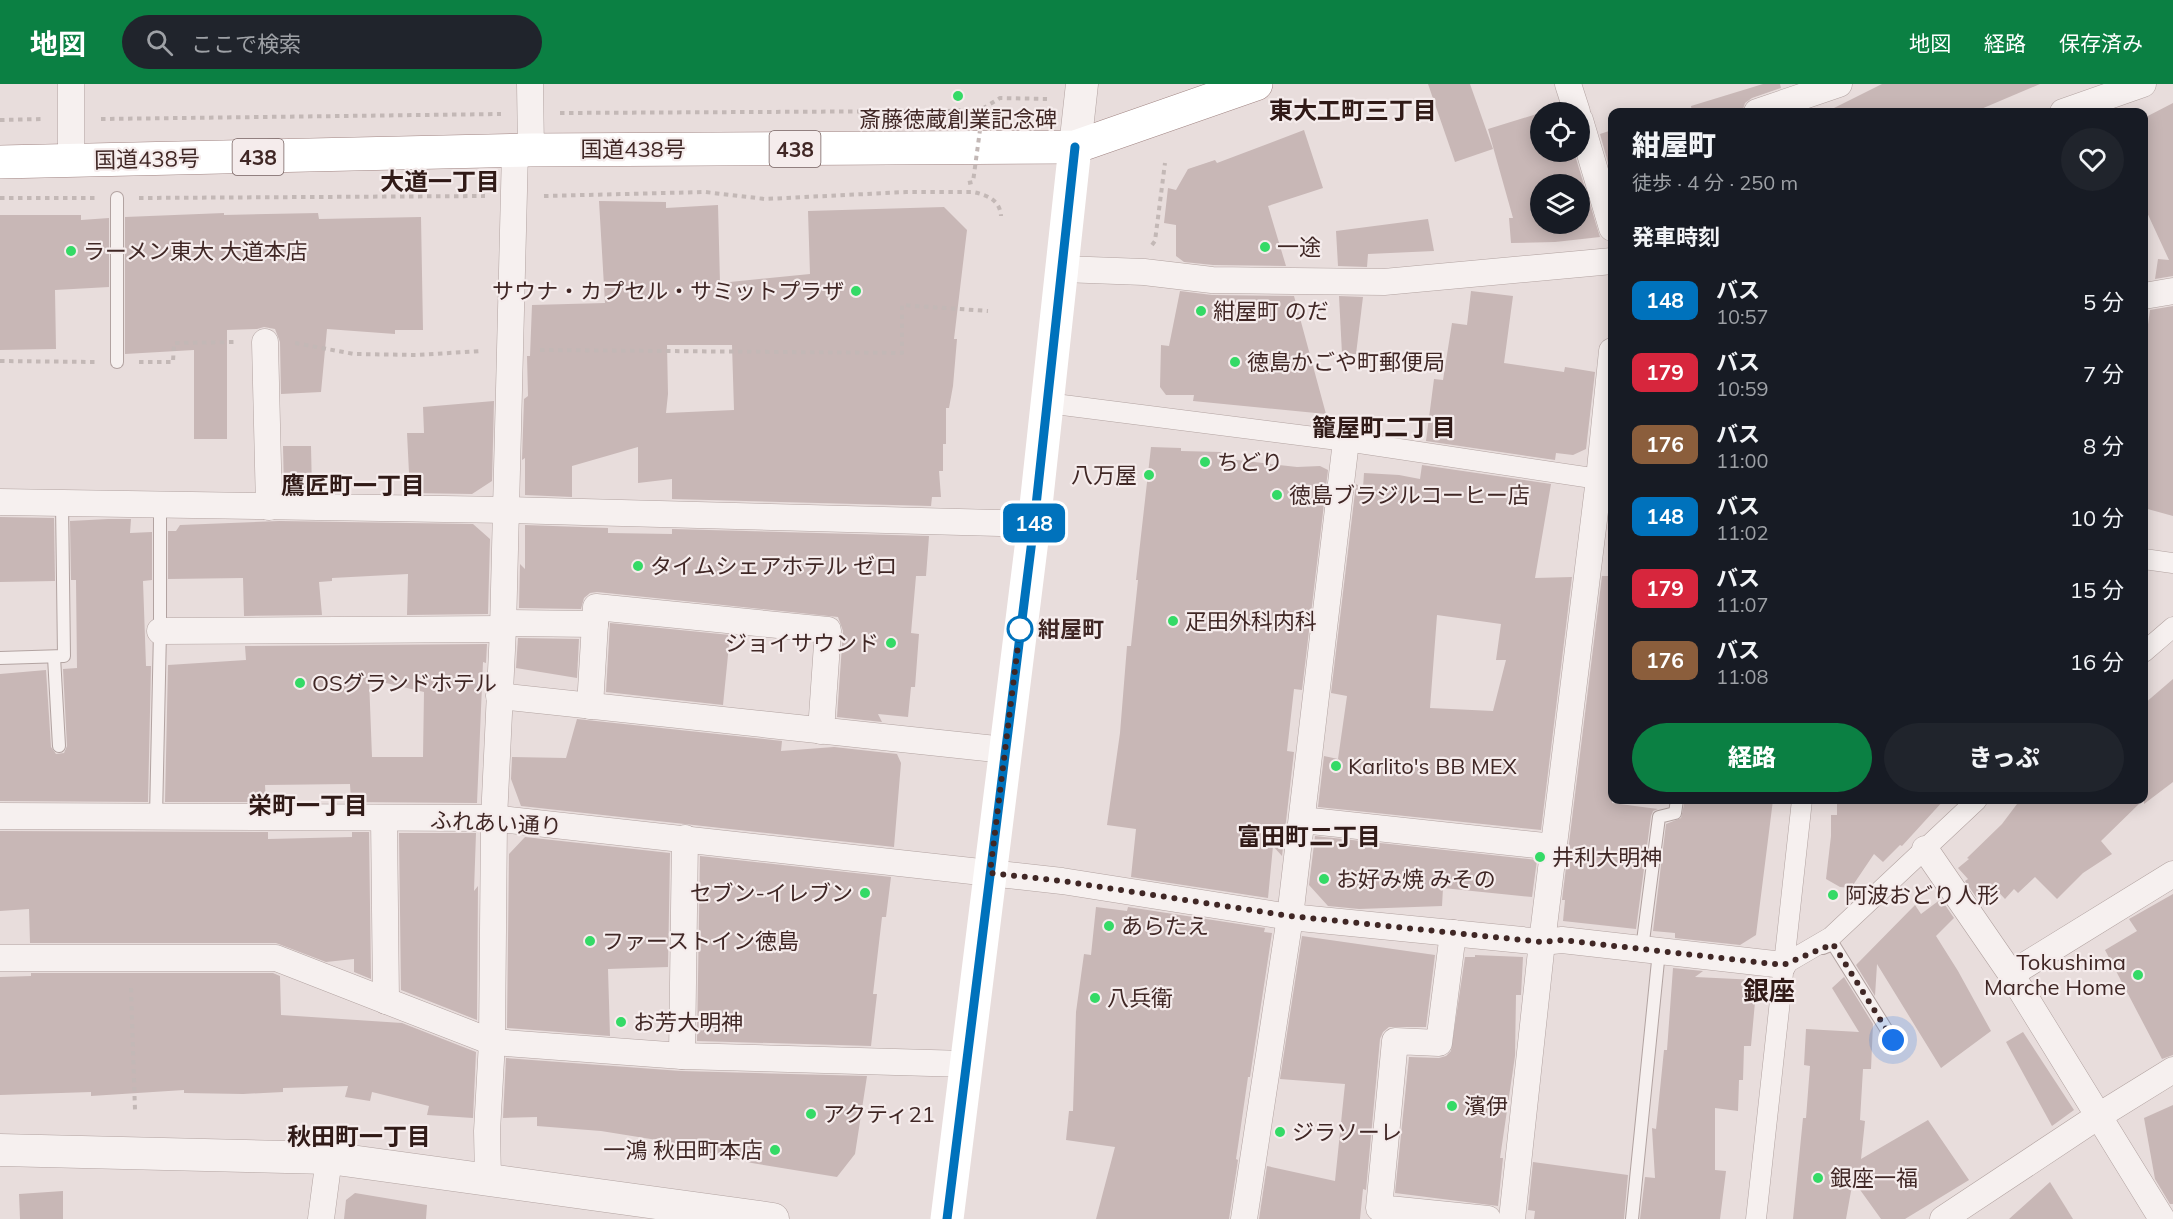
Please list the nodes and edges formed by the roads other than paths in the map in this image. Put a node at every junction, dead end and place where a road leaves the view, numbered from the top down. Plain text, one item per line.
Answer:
1 (71, 84) edge
2 (530, 84) edge
3 (1082, 84) edge
4 (1256, 84) edge
5 (1568, 84) edge
6 (1839, 84) edge
7 (2143, 84) edge
8 (1574, 102) edge
9 (1770, 108) edge
10 (2074, 108) edge
11 (1590, 139) edge
12 (1075, 147) junction
13 (523, 150) junction
14 (71, 161) junction
15 (0, 162) edge
16 (1604, 166) edge
17 (1608, 197) edge
18 (117, 198) dead end
19 (1608, 261) edge
20 (1062, 269) junction
21 (2173, 291) edge
22 (2148, 296) edge
23 (265, 342) dead end
24 (117, 362) dead end
25 (1047, 403) junction
26 (1608, 437) edge
27 (1346, 441) junction
28 (1606, 480) edge
29 (0, 502) edge
30 (62, 503) junction
31 (160, 505) junction
32 (270, 507) junction
33 (507, 510) junction
34 (1034, 524) junction
35 (2148, 560) edge
36 (2173, 563) edge
37 (595, 624) junction
38 (503, 626) junction
39 (2173, 627) edge
40 (160, 631) junction
41 (2148, 649) edge
42 (54, 657) junction
43 (0, 658) edge
44 (499, 696) junction
45 (590, 706) junction
46 (820, 731) junction
47 (59, 746) dead end
48 (1005, 750) junction
49 (1676, 804) edge
50 (1802, 804) edge
51 (1973, 804) edge
52 (0, 816) edge
53 (156, 817) junction
54 (384, 818) junction
55 (494, 819) junction
56 (1302, 819) junction
57 (685, 838) junction
58 (1554, 847) junction
59 (1925, 849) junction
60 (990, 873) junction
61 (2173, 874) edge
62 (1290, 916) junction
63 (1453, 933) junction
64 (1542, 942) junction
65 (1651, 950) junction
66 (0, 958) edge
67 (1783, 965) junction
68 (2011, 974) junction
69 (386, 1001) junction
70 (1893, 1040) dead end
71 (492, 1042) junction
72 (682, 1056) junction
73 (966, 1064) junction
74 (2173, 1070) edge
75 (2097, 1117) junction
76 (0, 1150) edge
77 (329, 1158) junction
78 (488, 1179) junction
79 (321, 1219) edge
80 (773, 1219) edge
81 (947, 1219) edge
82 (1244, 1219) edge
83 (1488, 1219) edge
84 (1512, 1219) edge
85 (1632, 1219) edge
86 (1756, 1219) edge
87 (1943, 1219) edge
88 (2162, 1219) edge

1 - 14 street
2 - 13 street
3 - 12 street
4 - 12 main road, 国道438号 / 438
5 - 8 street
6 - 9 street
7 - 10 street
11 - 16 street
12 - 13 main road, 国道438号 / 438
12 - 20 main road
13 - 14 main road, 国道438号 / 438
13 - 33 street
14 - 15 main road, 国道438号 / 438
16 - 17 street
18 - 24 lane
19 - 20 street
20 - 25 main road
21 - 22 street
23 - 32 street
25 - 27 street
25 - 34 main road
26 - 28 street
27 - 28 street
27 - 56 street
28 - 58 street
29 - 30 street
30 - 31 street
30 - 42 lane
31 - 32 street
31 - 40 lane
32 - 33 street
33 - 34 street
33 - 38 street
34 - 48 main road
35 - 36 street
37 - 38 street
37 - 45 street
37 - 46 street
38 - 40 street
38 - 44 street
39 - 41 street
40 - 53 lane
42 - 43 lane
42 - 47 lane
44 - 45 street
44 - 55 street
45 - 46 street
46 - 48 street
48 - 60 main road
49 - 65 lane
50 - 67 street
51 - 59 street
52 - 53 street, ふれあい通り
53 - 54 street, ふれあい通り
54 - 55 street, ふれあい通り
54 - 69 street
55 - 57 street, ふれあい通り
55 - 71 street
56 - 58 street
56 - 62 street
57 - 60 street, ふれあい通り
57 - 72 street
58 - 64 street
59 - 67 street
59 - 68 street
60 - 62 street, ふれあい通り
60 - 73 main road
61 - 68 street
62 - 63 street, ふれあい通り
62 - 82 street
63 - 64 street, ふれあい通り
63 - 83 street
64 - 65 street, ふれあい通り
64 - 84 street
65 - 67 street, ふれあい通り
65 - 85 lane
66 - 69 street
67 - 70 lane
67 - 86 street
68 - 75 street
69 - 71 street
71 - 72 street
71 - 78 street
72 - 73 street
73 - 81 main road
74 - 75 street
75 - 87 street
75 - 88 street
76 - 77 street
77 - 78 street
77 - 79 street
78 - 80 street

